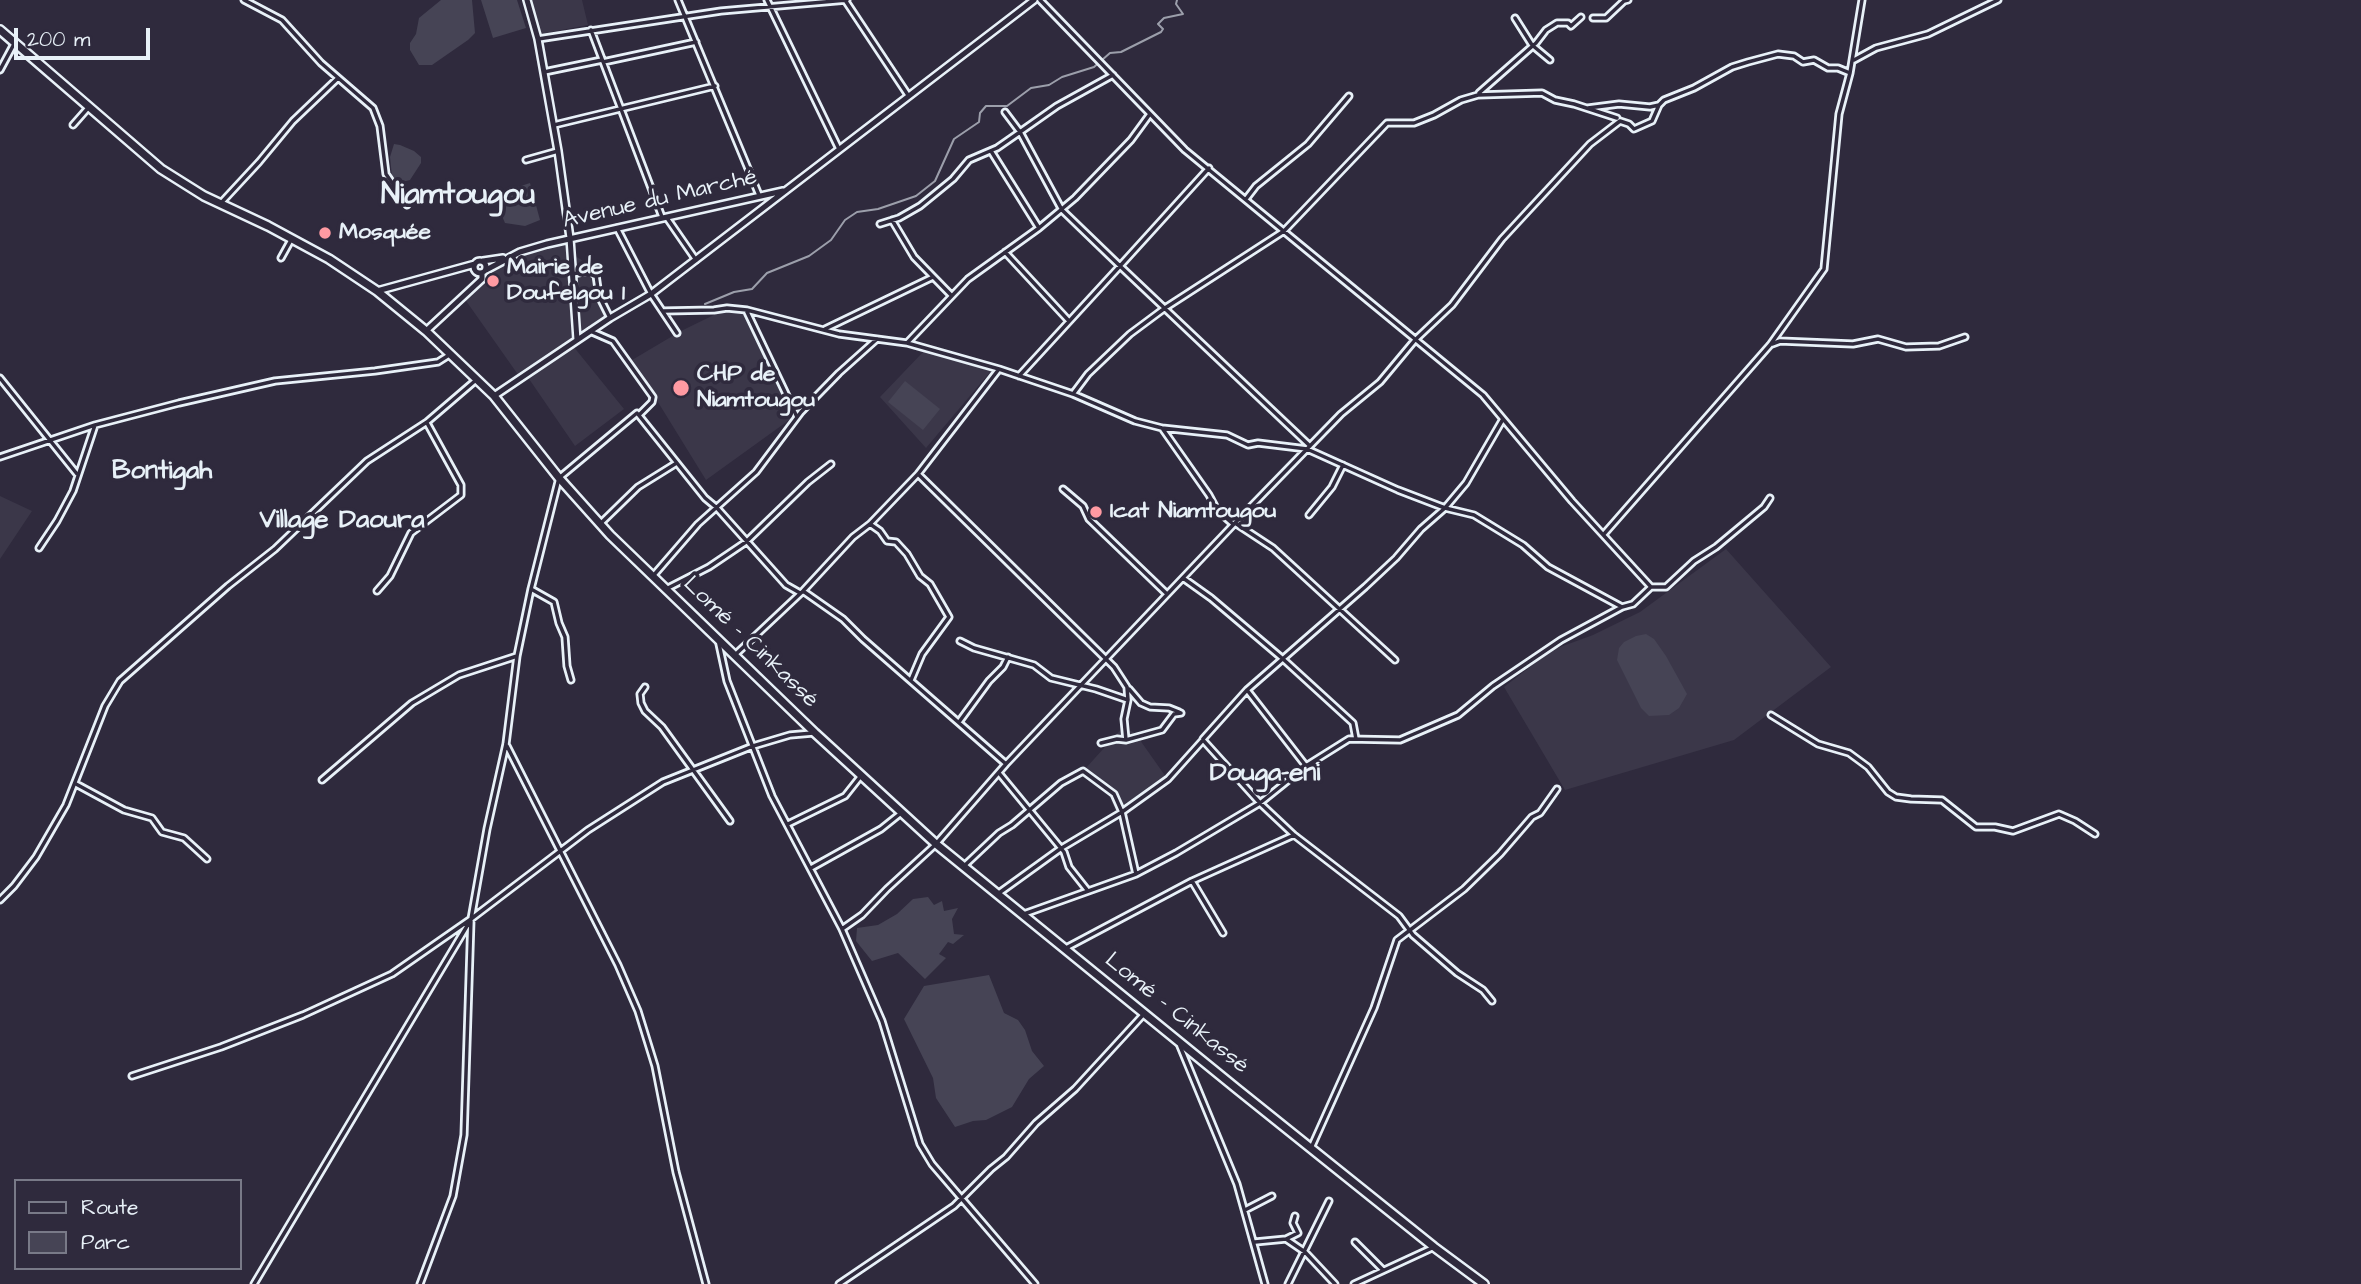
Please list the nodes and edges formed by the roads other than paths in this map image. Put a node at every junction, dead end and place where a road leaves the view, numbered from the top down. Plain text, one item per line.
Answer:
1 (244, 0) edge
2 (527, 0) edge
3 (678, 0) edge
4 (767, 0) edge
5 (845, 0) edge
6 (1034, 0) edge
7 (1040, 0) edge
8 (1628, 0) edge
9 (1862, 0) edge
10 (1998, 0) edge
11 (771, 6) junction
12 (684, 16) junction
13 (1581, 17) dead end
14 (1515, 18) dead end
15 (1593, 18) dead end
16 (0, 30) edge
17 (591, 30) junction
18 (538, 39) junction
19 (15, 42) junction
20 (696, 42) junction
21 (1532, 46) junction
22 (1550, 60) dead end
23 (603, 61) junction
24 (1852, 61) junction
25 (0, 70) edge
26 (544, 72) junction
27 (1850, 73) junction
28 (1112, 75) junction
29 (338, 78) junction
30 (715, 86) junction
31 (908, 95) junction
32 (1478, 95) junction
33 (1349, 96) dead end
34 (1659, 105) junction
35 (90, 107) junction
36 (1586, 108) junction
37 (621, 109) junction
38 (1005, 112) dead end
39 (1150, 114) junction
40 (1617, 118) dead end
41 (73, 125) dead end
42 (554, 125) junction
43 (1020, 132) junction
44 (839, 149) junction
45 (558, 150) junction
46 (991, 150) junction
47 (526, 159) dead end
48 (1209, 168) junction
49 (783, 191) junction
50 (759, 195) junction
51 (1246, 199) junction
52 (221, 203) junction
53 (407, 205) dead end
54 (1062, 210) junction
55 (664, 217) junction
56 (892, 220) junction
57 (880, 224) dead end
58 (617, 228) junction
59 (1038, 228) junction
60 (1284, 231) junction
61 (570, 238) junction
62 (292, 239) junction
63 (1005, 252) junction
64 (281, 258) dead end
65 (506, 258) junction
66 (696, 260) junction
67 (483, 261) junction
68 (475, 264) junction
69 (1120, 266) junction
70 (484, 271) junction
71 (572, 274) junction
72 (933, 277) junction
73 (377, 291) junction
74 (651, 294) junction
75 (951, 295) junction
76 (1166, 308) junction
77 (663, 310) junction
78 (747, 310) junction
79 (610, 318) junction
80 (1069, 321) junction
81 (823, 330) junction
82 (426, 331) junction
83 (590, 331) junction
84 (677, 333) dead end
85 (1965, 337) dead end
86 (577, 340) junction
87 (877, 340) junction
88 (1415, 340) junction
89 (907, 344) junction
90 (1770, 345) junction
91 (451, 354) junction
92 (999, 369) junction
93 (1019, 376) junction
94 (0, 378) edge
95 (478, 379) junction
96 (1073, 394) junction
97 (494, 396) junction
98 (639, 415) junction
99 (797, 417) junction
100 (1503, 419) junction
101 (427, 422) junction
102 (96, 425) junction
103 (1162, 428) junction
104 (51, 441) junction
105 (1309, 448) junction
106 (0, 457) edge
107 (676, 464) junction
108 (831, 464) dead end
109 (1343, 465) junction
110 (918, 474) junction
111 (78, 475) junction
112 (559, 478) junction
113 (1063, 488) dead end
114 (1770, 498) dead end
115 (717, 508) junction
116 (1446, 508) junction
117 (1309, 515) dead end
118 (600, 524) junction
119 (870, 524) junction
120 (1235, 524) junction
121 (1604, 535) junction
122 (746, 542) junction
123 (39, 548) dead end
124 (653, 576) junction
125 (1183, 578) junction
126 (1651, 587) junction
127 (531, 589) junction
128 (666, 589) junction
129 (377, 591) dead end
130 (801, 592) junction
131 (1167, 594) junction
132 (1622, 607) junction
133 (1339, 609) junction
134 (718, 638) junction
135 (960, 641) dead end
136 (736, 654) junction
137 (517, 656) junction
138 (1008, 656) junction
139 (1283, 659) junction
140 (1107, 660) junction
141 (1395, 660) dead end
142 (571, 680) dead end
143 (911, 680) junction
144 (1082, 686) junction
145 (645, 687) dead end
146 (1127, 687) junction
147 (1247, 690) junction
148 (1128, 700) junction
149 (1771, 715) dead end
150 (958, 722) junction
151 (815, 733) junction
152 (1356, 739) junction
153 (1126, 740) junction
154 (1203, 740) junction
155 (1101, 743) dead end
156 (506, 744) junction
157 (753, 746) junction
158 (1006, 764) junction
159 (1306, 766) junction
160 (691, 768) junction
161 (999, 773) junction
162 (862, 775) junction
163 (321, 780) dead end
164 (76, 784) junction
165 (1557, 789) dead end
166 (1260, 803) junction
167 (1031, 810) junction
168 (1122, 812) junction
169 (901, 813) junction
170 (730, 821) dead end
171 (788, 824) junction
172 (2095, 834) dead end
173 (1294, 835) junction
174 (936, 844) junction
175 (1060, 849) junction
176 (560, 852) junction
177 (207, 859) dead end
178 (811, 868) junction
179 (963, 868) junction
180 (1136, 874) junction
181 (1192, 881) junction
182 (1088, 891) junction
183 (997, 895) junction
184 (0, 900) edge
185 (1022, 915) junction
186 (471, 919) junction
187 (842, 929) junction
188 (1411, 929) junction
189 (1223, 933) dead end
190 (1065, 949) junction
191 (1492, 1001) dead end
192 (1145, 1013) junction
193 (1178, 1040) junction
194 (132, 1076) dead end
195 (1311, 1148) junction
196 (1272, 1196) dead end
197 (960, 1197) junction
198 (1329, 1202) dead end
199 (1245, 1210) junction
200 (1296, 1216) dead end
201 (1286, 1239) junction
202 (1255, 1242) junction
203 (1355, 1242) dead end
204 (1434, 1247) junction
205 (1305, 1252) junction
206 (1382, 1270) junction
207 (254, 1284) edge
208 (420, 1284) edge
209 (706, 1284) edge
210 (839, 1284) edge
211 (1035, 1284) edge
212 (1265, 1284) edge
213 (1288, 1284) edge
214 (1335, 1284) edge
215 (1354, 1284) edge
216 (1484, 1284) edge

1 - 29 street
2 - 18 main road
3 - 12 street
4 - 11 street
5 - 11 street
5 - 31 street
6 - 31 main road
7 - 28 street
8 - 15 street
9 - 24 street
10 - 24 street
11 - 12 street
11 - 44 street
12 - 17 street
12 - 20 street
13 - 21 street
14 - 21 street
16 - 19 highway, Lomé - Cinkassé
17 - 18 street
17 - 23 street
18 - 26 main road
19 - 25 street
19 - 35 highway, Lomé - Cinkassé
20 - 23 street
20 - 30 street
21 - 22 street
21 - 32 street
23 - 26 street
23 - 37 street
24 - 27 street
26 - 42 main road
27 - 34 street
27 - 90 street
28 - 39 street
28 - 43 street
29 - 52 street
29 - 53 street
30 - 37 street
30 - 50 street
31 - 44 main road
32 - 36 street
32 - 60 street
33 - 51 street
34 - 36 street
34 - 88 street
35 - 41 street
35 - 52 highway, Lomé - Cinkassé
36 - 40 street
37 - 42 street
37 - 55 street
38 - 43 street
39 - 48 street
39 - 54 street
42 - 45 main road
43 - 46 street
43 - 54 street
44 - 49 main road
45 - 47 street
45 - 61 main road
46 - 56 street
46 - 59 street
48 - 51 street
48 - 69 street
49 - 50 main road, Avenue du Marché
49 - 66 main road
50 - 55 main road, Avenue du Marché
51 - 60 street
52 - 62 highway, Lomé - Cinkassé
54 - 59 street
54 - 69 street
55 - 58 main road, Avenue du Marché
55 - 66 street
56 - 57 street
56 - 72 street
58 - 61 main road, Avenue du Marché
58 - 74 street
59 - 63 street
60 - 76 street
60 - 88 street
61 - 65 main road, Avenue du Marché
61 - 71 main road
62 - 64 street
62 - 73 highway, Lomé - Cinkassé
63 - 75 street
63 - 80 street
65 - 67 main road, Avenue du Marché
65 - 70 main road, Avenue du Marché
66 - 74 main road
67 - 68 main road
67 - 70 main road
68 - 70 main road
68 - 73 main road
69 - 76 street
69 - 80 street
70 - 82 main road, Avenue du Marché
71 - 79 street
71 - 86 main road
72 - 75 street
72 - 81 street
73 - 82 highway, Lomé - Cinkassé
74 - 77 street
74 - 79 main road
75 - 89 street
76 - 96 street
76 - 105 street
77 - 78 street
77 - 84 street
78 - 81 street
78 - 99 street
79 - 83 main road
80 - 93 street
81 - 87 street
82 - 91 highway, Lomé - Cinkassé
83 - 86 main road
83 - 98 street
85 - 90 street
86 - 97 main road
87 - 89 street
87 - 99 street
88 - 100 street
88 - 105 street
89 - 92 street
90 - 121 street
91 - 95 highway, Lomé - Cinkassé
91 - 102 street
92 - 93 street
92 - 110 street
93 - 96 street
94 - 104 street
95 - 97 highway, Lomé - Cinkassé
95 - 101 street
96 - 103 street
97 - 112 highway, Lomé - Cinkassé
98 - 107 street
98 - 112 street
99 - 115 street
100 - 116 street
100 - 121 street
101 - 129 street
101 - 164 street
102 - 104 street
102 - 111 street
103 - 105 street
103 - 120 street
104 - 106 street
104 - 111 street
105 - 109 street
105 - 120 street
107 - 115 street
107 - 118 street
108 - 122 street
109 - 116 street
109 - 117 street
110 - 119 street
110 - 140 street
111 - 123 street
112 - 118 highway, Lomé - Cinkassé
112 - 127 street
113 - 131 street
114 - 126 street
115 - 122 street
115 - 124 street
116 - 132 street
116 - 133 street
118 - 124 highway, Lomé - Cinkassé
119 - 130 street
119 - 143 street
120 - 125 street
120 - 133 street
121 - 126 street
122 - 128 street
122 - 130 street
124 - 128 highway, Lomé - Cinkassé
125 - 131 street
125 - 139 street
126 - 132 street
127 - 137 street
127 - 142 street
128 - 134 highway, Lomé - Cinkassé
130 - 136 street
130 - 143 street
131 - 140 street
132 - 152 street
133 - 139 street
133 - 141 street
134 - 136 highway, Lomé - Cinkassé
134 - 157 street
135 - 138 street
136 - 151 highway, Lomé - Cinkassé
137 - 156 street
137 - 163 street
138 - 144 street
138 - 150 street
139 - 147 street
139 - 152 street
140 - 144 street
140 - 146 street
143 - 150 street
144 - 148 street
144 - 158 street
145 - 160 street
146 - 148 street
146 - 153 street
147 - 154 street
147 - 159 street
148 - 153 street
149 - 172 street
150 - 158 street
151 - 157 street
151 - 162 highway, Lomé - Cinkassé
152 - 159 street
153 - 155 street
154 - 166 street
154 - 168 street
156 - 176 street
156 - 186 street
157 - 160 street
157 - 171 street
158 - 161 street
159 - 166 street
160 - 170 street
160 - 176 street
161 - 167 street
161 - 174 street
162 - 169 highway, Lomé - Cinkassé
162 - 171 street
164 - 177 street
164 - 184 street
165 - 188 street
166 - 173 street
166 - 180 street
167 - 168 street
167 - 175 street
167 - 179 street
168 - 175 street
168 - 180 street
169 - 174 highway, Lomé - Cinkassé
169 - 178 street
171 - 178 street
173 - 181 street
173 - 188 street
174 - 179 highway, Lomé - Cinkassé
174 - 187 street
175 - 182 street
175 - 183 street
176 - 186 street
176 - 209 street
178 - 187 street
179 - 183 highway, Lomé - Cinkassé
180 - 182 street
181 - 189 street
181 - 190 street
182 - 185 street
183 - 185 highway, Lomé - Cinkassé
185 - 190 highway, Lomé - Cinkassé
186 - 194 street
186 - 207 street
186 - 208 street
187 - 197 street
188 - 191 street
188 - 195 street
190 - 192 highway, Lomé - Cinkassé
192 - 193 highway, Lomé - Cinkassé
192 - 197 street
193 - 195 highway, Lomé - Cinkassé
193 - 199 street
195 - 204 highway, Lomé - Cinkassé
196 - 199 street
197 - 210 street
197 - 211 street
198 - 205 street
199 - 202 street
200 - 201 street
201 - 202 street
201 - 205 street
202 - 212 street
203 - 206 street
204 - 206 street
204 - 216 highway, Lomé - Cinkassé
205 - 213 street
205 - 214 street
206 - 215 street

